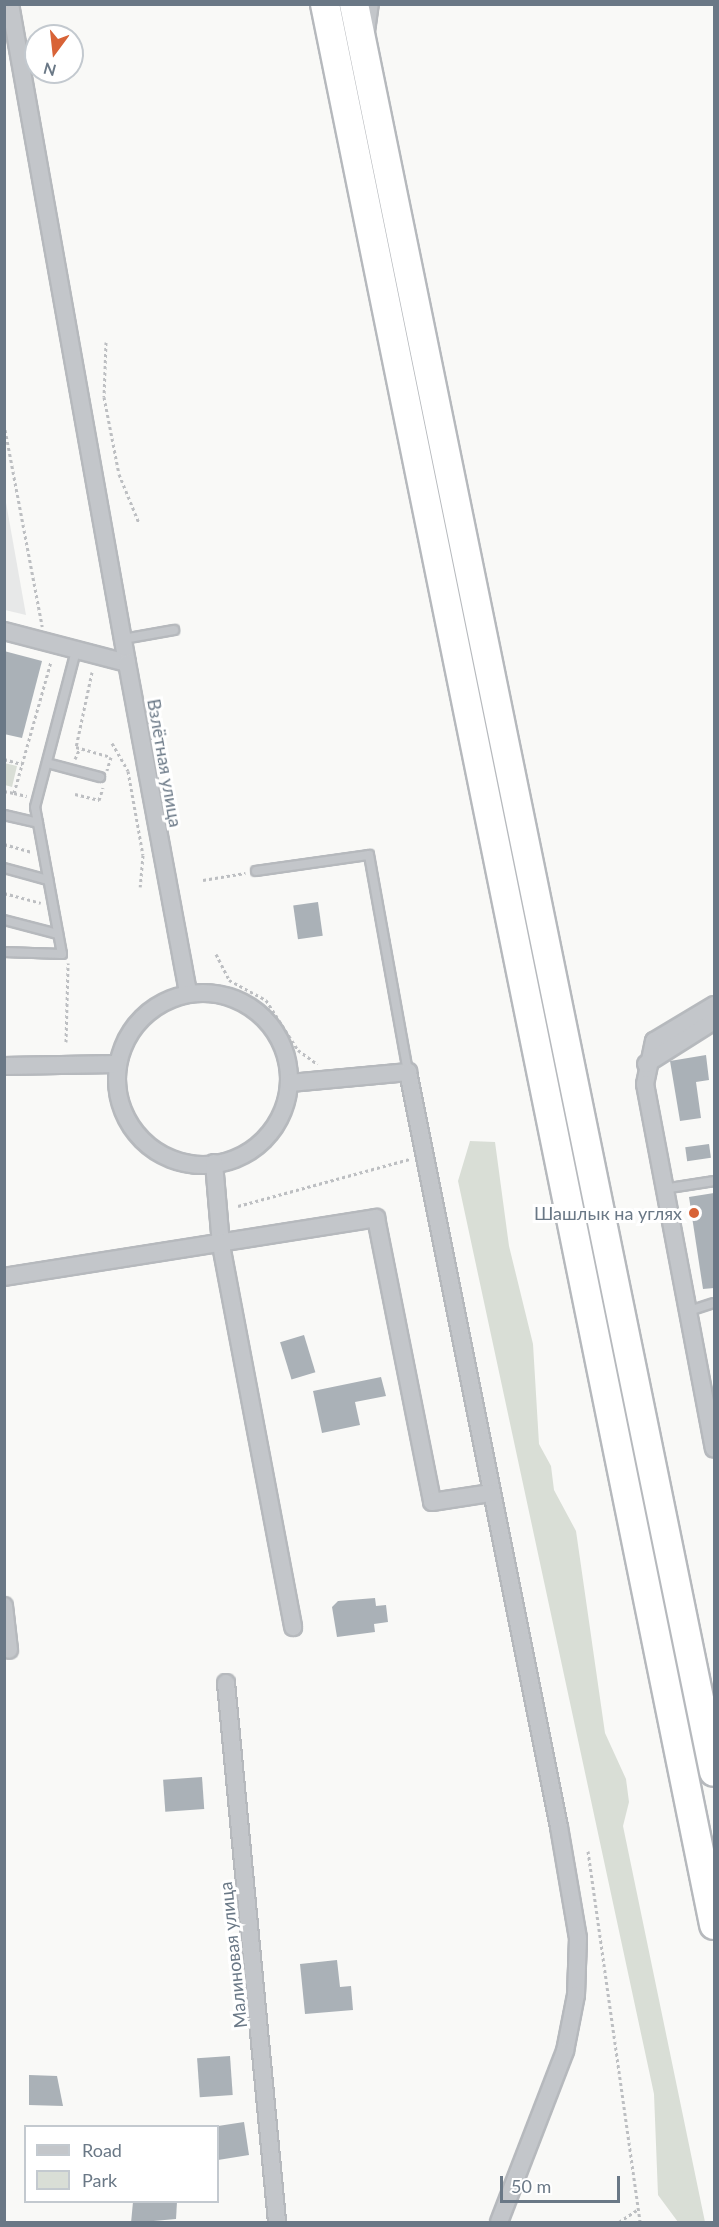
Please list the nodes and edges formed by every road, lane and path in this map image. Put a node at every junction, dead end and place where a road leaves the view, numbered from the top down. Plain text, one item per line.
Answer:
1 (10, 4) edge
2 (325, 4) edge
3 (354, 4) edge
4 (370, 4) edge
5 (363, 47) junction
6 (106, 342) dead end
7 (4, 424) edge
8 (139, 524) dead end
9 (174, 630) dead end
10 (4, 631) edge
11 (123, 639) junction
12 (45, 642) junction
13 (76, 651) junction
14 (127, 663) junction
15 (72, 667) junction
16 (112, 743) dead end
17 (4, 759) edge
18 (47, 763) junction
19 (22, 764) junction
20 (100, 777) dead end
21 (4, 791) edge
22 (75, 794) dead end
23 (4, 815) edge
24 (38, 824) junction
25 (4, 844) edge
26 (34, 852) dead end
27 (4, 868) edge
28 (256, 872) joint
29 (48, 879) junction
30 (203, 880) dead end
31 (141, 886) dead end
32 (4, 893) edge
33 (41, 903) dead end
34 (4, 920) edge
35 (58, 934) junction
36 (4, 952) edge
37 (216, 954) dead end
38 (188, 993) junction
39 (714, 1005) edge
40 (714, 1021) edge
41 (117, 1064) junction
42 (646, 1064) junction
43 (4, 1066) edge
44 (408, 1072) junction
45 (343, 1078) junction
46 (290, 1083) junction
47 (411, 1158) dead end
48 (214, 1163) junction
49 (714, 1181) edge
50 (662, 1189) junction
51 (238, 1206) dead end
52 (221, 1245) junction
53 (4, 1277) edge
54 (714, 1303) edge
55 (686, 1312) junction
56 (714, 1449) edge
57 (491, 1493) junction
58 (4, 1606) edge
59 (293, 1627) dead end
60 (9, 1650) dead end
61 (226, 1683) dead end
62 (714, 1772) edge
63 (588, 1851) dead end
64 (714, 1925) edge
65 (638, 2209) junction
66 (277, 2223) edge
67 (499, 2223) edge
68 (619, 2223) edge
69 (640, 2223) edge

1 - 11 street, Взлётная улица
2 - 64 highway
3 - 5 highway
4 - 5 street
5 - 62 highway
6 - 8 path
7 - 12 path
9 - 11 lane
10 - 12 street
11 - 14 street, Взлётная улица
12 - 13 street
13 - 14 street
13 - 15 lane
14 - 38 street, Взлётная улица
15 - 18 lane
15 - 19 path
15 - 22 path
16 - 31 path
17 - 19 path
18 - 20 lane
18 - 24 lane
19 - 21 path
23 - 24 lane
24 - 29 lane
25 - 26 path
27 - 29 lane
28 - 30 path
28 - 44 lane
29 - 35 lane
32 - 33 path
34 - 35 lane
35 - 36 lane
37 - 45 path
38 - 41 street
38 - 46 street
39 - 42 street
40 - 42 street
41 - 43 street
41 - 48 street
42 - 50 street
44 - 45 street
44 - 57 street
45 - 46 street
46 - 48 street
47 - 51 path
48 - 52 street
49 - 50 lane
50 - 55 street
52 - 53 street
52 - 57 street
52 - 59 street
54 - 55 lane
55 - 56 street
57 - 67 street
58 - 60 street
61 - 66 street, Малиновая улица
63 - 65 path
65 - 68 path
65 - 69 path

